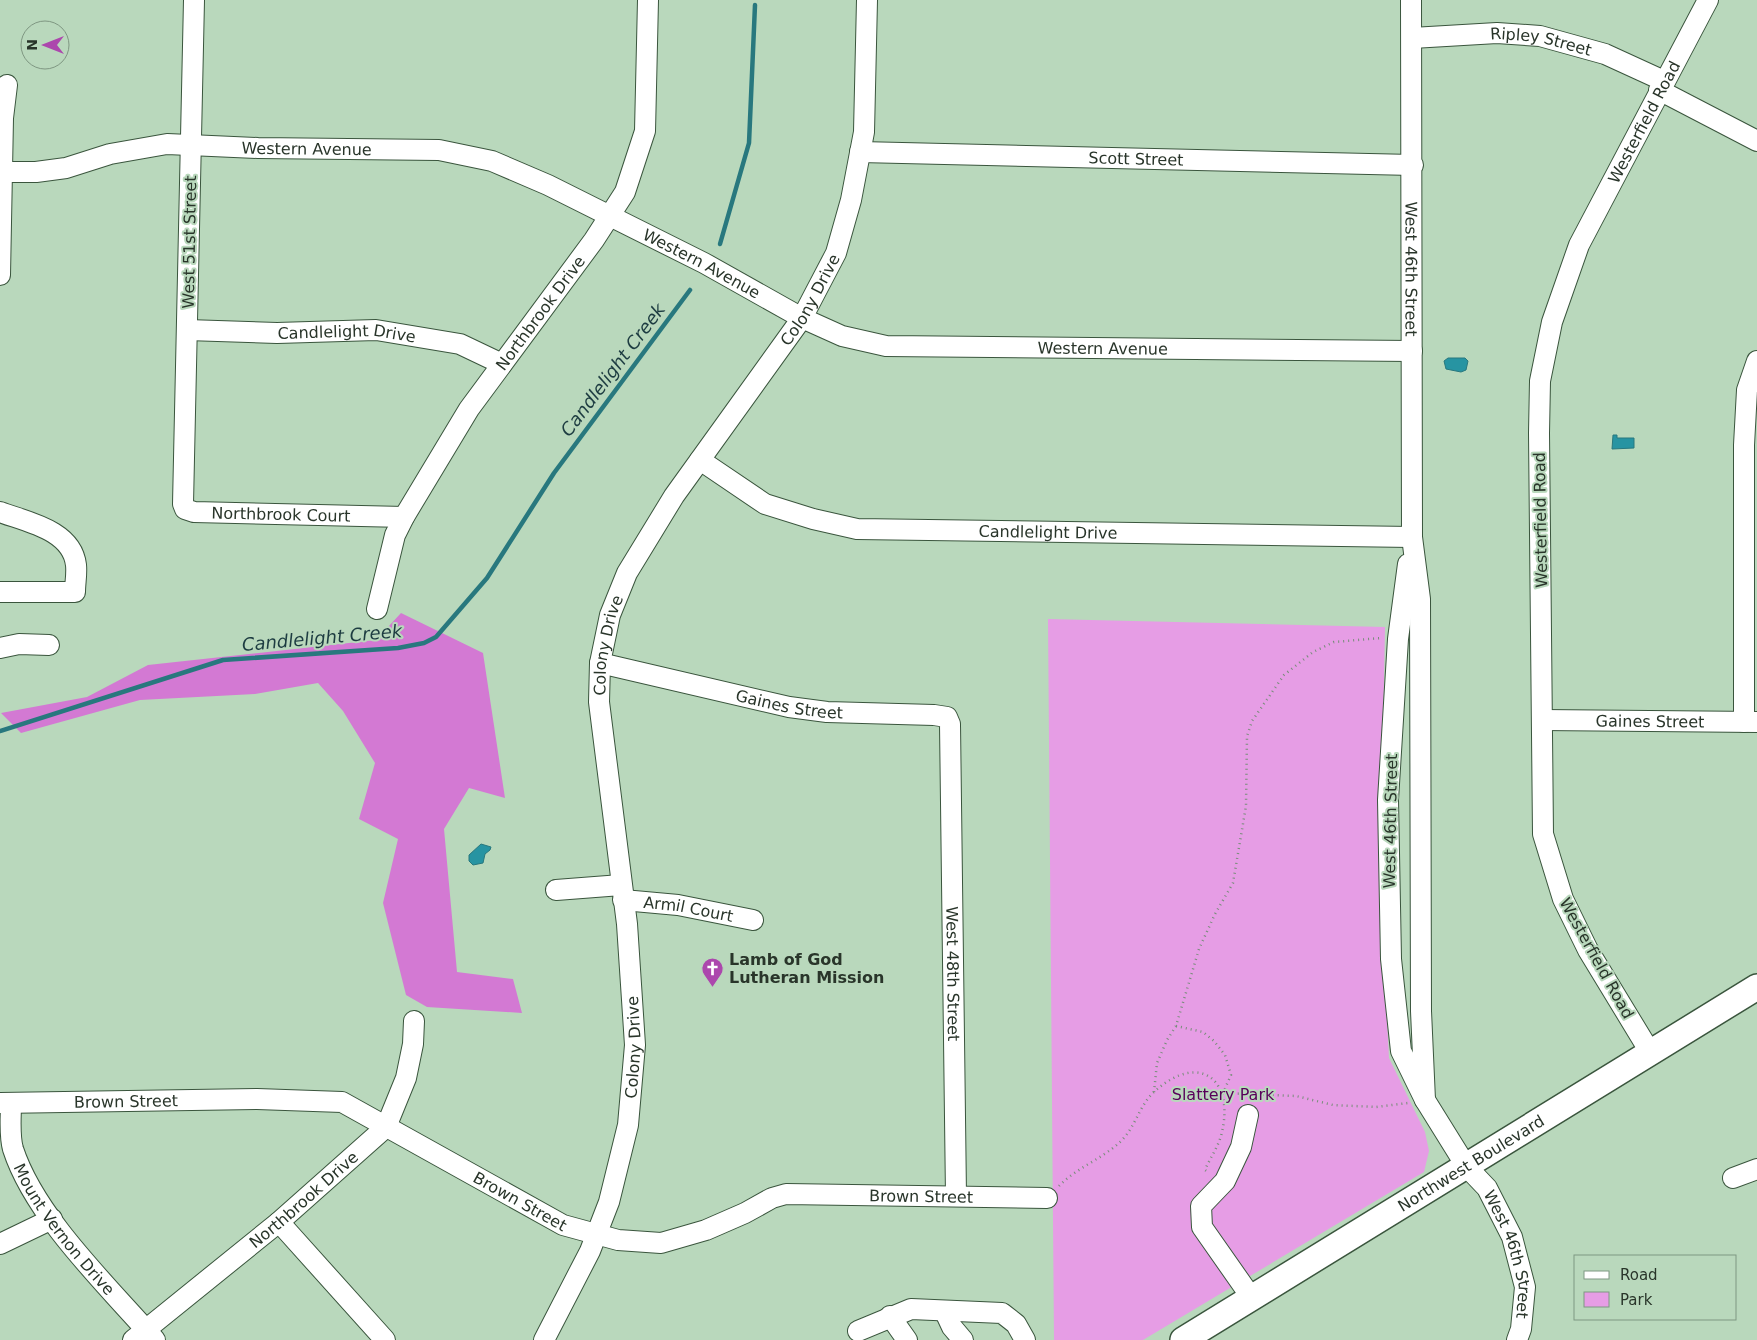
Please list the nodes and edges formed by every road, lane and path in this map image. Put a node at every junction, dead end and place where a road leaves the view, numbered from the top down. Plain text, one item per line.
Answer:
1 (194, 0) edge
2 (648, 0) edge
3 (867, 0) edge
4 (1411, 0) edge
5 (1708, 0) edge
6 (1412, 38) junction
7 (7, 85) dead end
8 (1662, 86) junction
9 (1757, 141) edge
10 (191, 145) junction
11 (860, 152) junction
12 (1413, 165) junction
13 (1, 172) edge
14 (610, 216) junction
15 (0, 257) edge
16 (0, 275) edge
17 (802, 318) junction
18 (187, 330) junction
19 (1412, 351) junction
20 (1757, 361) edge
21 (502, 364) junction
22 (700, 460) junction
23 (184, 483) joint
24 (0, 512) edge
25 (404, 517) junction
26 (1412, 537) junction
27 (0, 592) edge
28 (377, 609) dead end
29 (1398, 639) junction
30 (49, 645) dead end
31 (0, 648) edge
32 (600, 663) junction
33 (1542, 720) junction
34 (1750, 722) edge
35 (950, 752) joint
36 (556, 890) dead end
37 (622, 892) junction
38 (753, 920) dead end
39 (1757, 986) edge
40 (414, 1021) dead end
41 (1176, 1026) junction
42 (1650, 1052) junction
43 (1154, 1092) junction
44 (1223, 1093) junction
45 (1426, 1100) junction
46 (5, 1103) edge
47 (1248, 1115) dead end
48 (386, 1127) junction
49 (1206, 1166) dead end
50 (1466, 1166) junction
51 (1757, 1169) edge
52 (1733, 1178) dead end
53 (956, 1196) junction
54 (1047, 1198) joint
55 (52, 1219) junction
56 (279, 1222) junction
57 (596, 1234) junction
58 (0, 1244) edge
59 (1251, 1297) junction
60 (944, 1312) junction
61 (890, 1316) junction
62 (858, 1331) dead end
63 (145, 1336) edge
64 (385, 1340) edge
65 (544, 1340) edge
66 (907, 1340) edge
67 (963, 1340) edge
68 (1025, 1340) edge
69 (1183, 1340) edge
70 (1517, 1340) edge

1 - 10 street, West 51st Street
2 - 14 street, Northbrook Drive
3 - 11 street, Colony Drive
4 - 6 street, West 46th Street
5 - 8 street, Westerfield Road
6 - 8 street, Ripley Street
6 - 12 street, West 46th Street
7 - 13 street
8 - 9 street, Ripley Street
8 - 33 street, Westerfield Road
10 - 13 street, Western Avenue
10 - 14 street, Western Avenue
10 - 18 street, West 51st Street
11 - 12 street, Scott Street
11 - 17 street, Colony Drive
12 - 19 street, West 46th Street
13 - 15 street
14 - 17 street, Western Avenue
14 - 21 street, Northbrook Drive
15 - 16 street
17 - 19 street, Western Avenue
17 - 22 street, Colony Drive
18 - 21 street, Candlelight Drive
18 - 23 street, West 51st Street
19 - 26 street, West 46th Street
20 - 34 street
21 - 25 street, Northbrook Drive
22 - 26 street, Candlelight Drive
22 - 32 street, Colony Drive
23 - 25 street, Northbrook Court
24 - 27 street
25 - 28 street, Northbrook Drive
26 - 29 street, West 46th Street
26 - 45 street, West 46th Street
29 - 41 path
29 - 45 street, West 46th Street
30 - 31 street
32 - 35 street, Gaines Street
32 - 37 street, Colony Drive
33 - 34 street, Gaines Street
33 - 42 street, Westerfield Road
35 - 53 street, West 48th Street
36 - 37 street, Armil Court
37 - 38 street, Armil Court
37 - 57 street, Colony Drive
39 - 42 main road, Northwest Boulevard
40 - 48 street, Northbrook Drive
41 - 43 path
41 - 44 path
42 - 50 main road, Northwest Boulevard
43 - 44 path
43 - 54 path
44 - 45 path
44 - 49 path
45 - 50 street, West 46th Street
46 - 48 street, Brown Street
46 - 55 street, Mount Vernon Drive
47 - 59 street
48 - 56 street, Northbrook Drive
48 - 57 street, Brown Street
50 - 59 main road, Northwest Boulevard
50 - 70 street, West 46th Street
51 - 52 street
53 - 54 street, Brown Street
53 - 57 street, Brown Street
55 - 58 street
55 - 63 street, Mount Vernon Drive
56 - 63 street, Northbrook Drive
56 - 64 street
57 - 65 street, Colony Drive
59 - 69 main road, Northwest Boulevard
60 - 61 street
60 - 67 street
60 - 68 street
61 - 62 street
61 - 66 street

